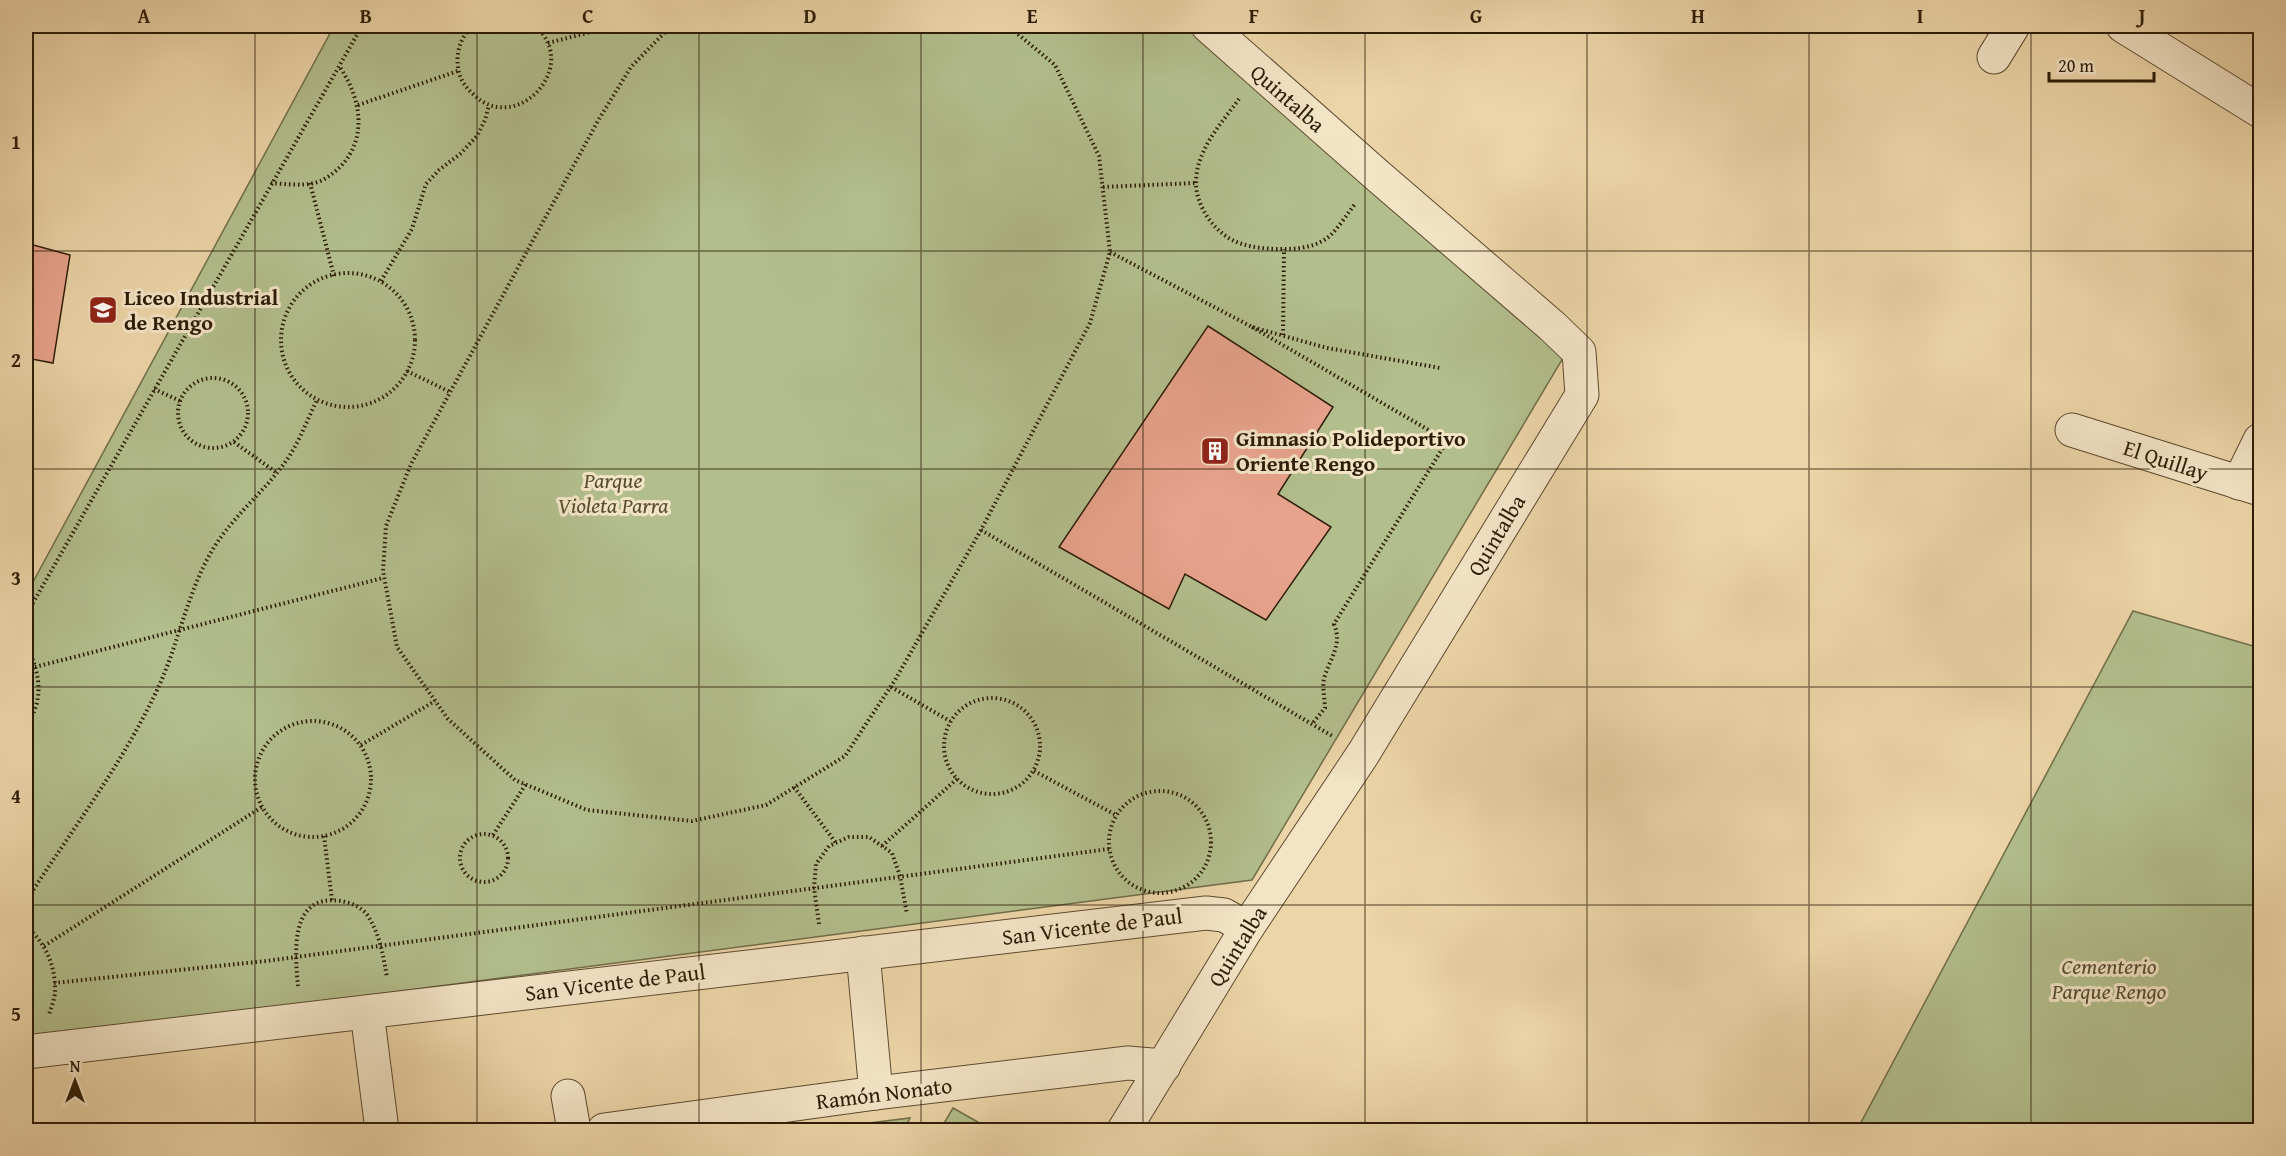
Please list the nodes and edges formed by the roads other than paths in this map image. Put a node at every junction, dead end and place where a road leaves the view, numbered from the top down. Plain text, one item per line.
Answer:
1 (1208, 26) edge
2 (2013, 26) edge
3 (2123, 26) edge
4 (1994, 57) dead end
5 (2260, 111) edge
6 (2072, 430) dead end
7 (2260, 440) edge
8 (2250, 486) edge
9 (1247, 927) junction
10 (863, 953) junction
11 (368, 1012) junction
12 (26, 1052) edge
13 (1164, 1066) junction
14 (876, 1093) junction
15 (568, 1096) dead end
16 (382, 1131) edge
17 (573, 1131) edge
18 (604, 1131) edge
19 (1124, 1131) edge

1 - 9 street, Quintalba
2 - 4 street
3 - 5 street
6 - 8 street, El Quillay
7 - 8 street
9 - 10 street, San Vicente de Paul
9 - 13 street, Quintalba
10 - 11 street, San Vicente de Paul
10 - 14 street
11 - 12 street, San Vicente de Paul
11 - 16 street
13 - 14 street, Ramón Nonato
13 - 19 street, Quintalba
14 - 18 street, Ramón Nonato
15 - 17 street

